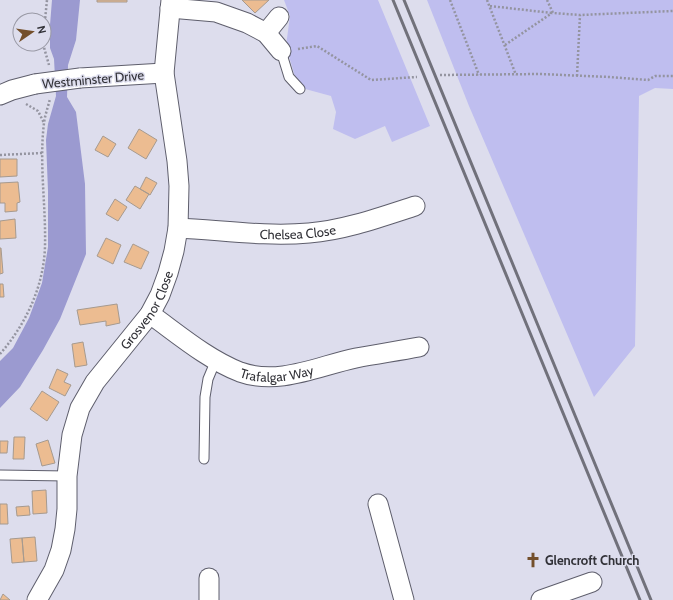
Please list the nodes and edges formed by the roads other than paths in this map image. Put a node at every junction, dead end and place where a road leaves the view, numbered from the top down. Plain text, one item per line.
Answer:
1 (170, 4) edge
2 (279, 17) dead end
3 (266, 33) junction
4 (281, 50) joint
5 (164, 73) junction
6 (300, 89) dead end
7 (6, 92) edge
8 (415, 206) dead end
9 (178, 228) junction
10 (150, 314) junction
11 (419, 347) dead end
12 (216, 360) junction
13 (204, 459) dead end
14 (0, 475) edge
15 (67, 476) junction
16 (378, 504) dead end
17 (209, 578) dead end
18 (592, 582) dead end
19 (36, 600) edge
20 (209, 600) edge
21 (404, 600) edge
22 (541, 600) edge

1 - 3 street
1 - 5 street, Grosvenor Close
2 - 3 street
3 - 4 street
4 - 6 lane
5 - 7 street, Westminster Drive, bridge
5 - 9 street, Grosvenor Close
8 - 9 street, Chelsea Close
9 - 10 street, Grosvenor Close
10 - 12 street, Trafalgar Way
10 - 15 street, Grosvenor Close
11 - 12 street, Trafalgar Way
12 - 13 lane
14 - 15 lane
15 - 19 street, Grosvenor Close
16 - 21 street
17 - 20 street
18 - 22 street

